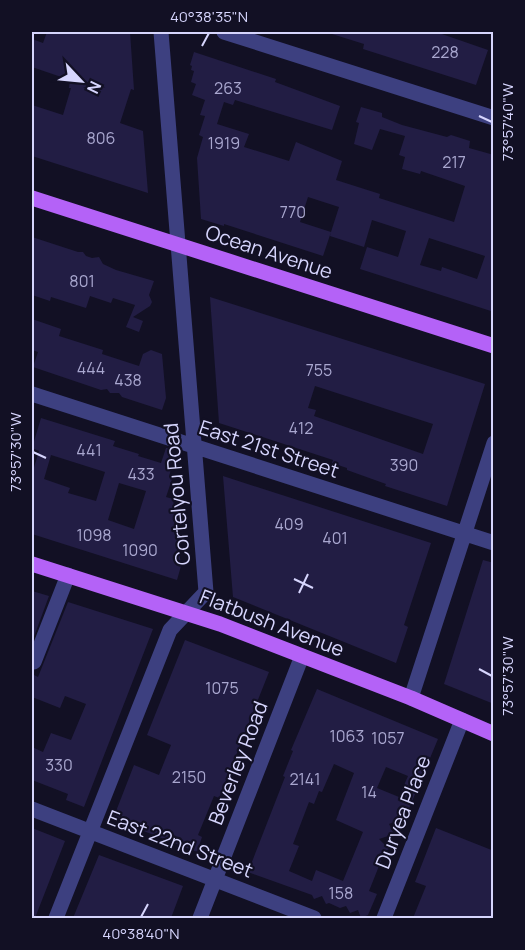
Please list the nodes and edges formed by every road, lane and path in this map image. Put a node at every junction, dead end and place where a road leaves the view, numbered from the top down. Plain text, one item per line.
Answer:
1 (161, 32) edge
2 (224, 32) edge
3 (494, 118) edge
4 (32, 198) edge
5 (178, 246) junction
6 (494, 346) edge
7 (32, 394) edge
8 (494, 443) edge
9 (194, 447) junction
10 (465, 534) junction
11 (494, 543) edge
12 (32, 564) edge
13 (68, 575) junction
14 (187, 613) junction
15 (302, 656) junction
16 (34, 662) dead end
17 (411, 698) junction
18 (462, 720) junction
19 (494, 734) edge
20 (32, 809) edge
21 (90, 831) junction
22 (215, 879) junction
23 (56, 918) edge
24 (200, 918) edge
25 (314, 918) edge
26 (384, 918) edge

1 - 5 street, Cortelyou Road
2 - 3 street
4 - 5 main road, Ocean Avenue
5 - 6 main road, Ocean Avenue
5 - 9 street, Cortelyou Road
7 - 9 street, East 21st Street
8 - 10 street
9 - 10 street, East 21st Street
9 - 14 street, Cortelyou Road
10 - 11 street, East 21st Street
10 - 17 street
12 - 13 main road, Flatbush Avenue
13 - 14 main road, Flatbush Avenue
13 - 16 street
14 - 15 main road, Flatbush Avenue
14 - 21 street, Cortelyou Road
15 - 17 main road, Flatbush Avenue
15 - 22 street, Beverley Road
17 - 18 main road, Flatbush Avenue
18 - 19 main road, Flatbush Avenue
18 - 26 street, Duryea Place
20 - 21 street, East 22nd Street
21 - 22 street, East 22nd Street
21 - 23 street, Cortelyou Road
22 - 24 street, Beverley Road
22 - 25 street, East 22nd Street

